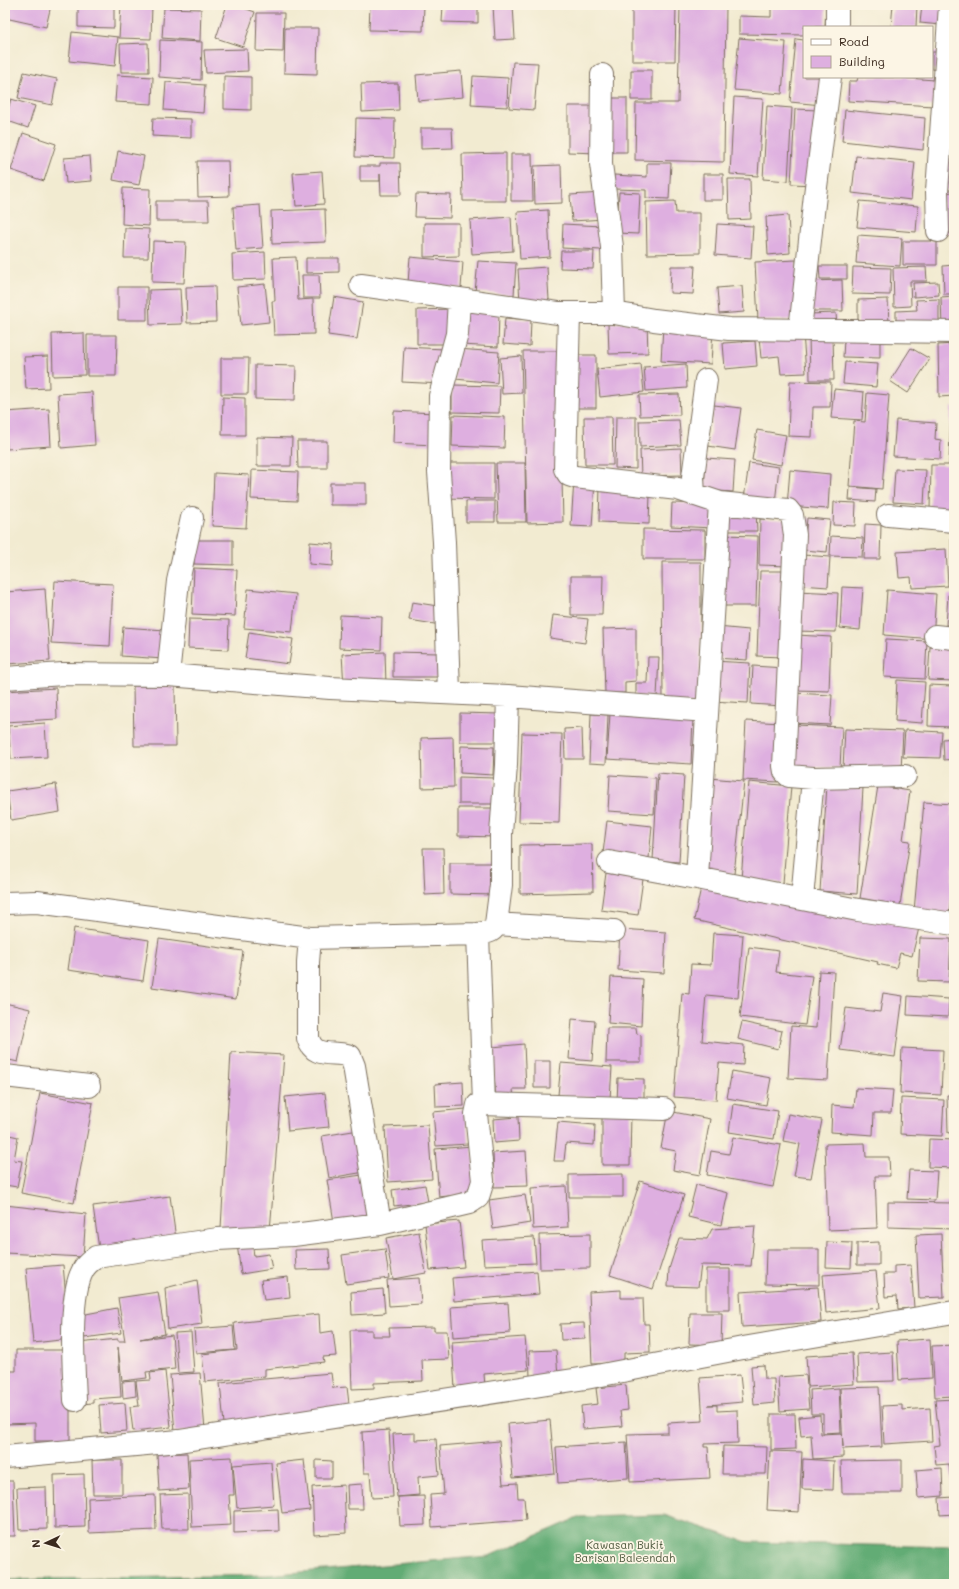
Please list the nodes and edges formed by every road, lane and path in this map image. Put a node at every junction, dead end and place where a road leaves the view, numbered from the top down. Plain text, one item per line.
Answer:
1 (837, 5) edge
2 (950, 5) edge
3 (837, 26) edge
4 (602, 75) dead end
5 (830, 78) edge
6 (938, 231) dead end
7 (361, 285) dead end
8 (459, 300) junction
9 (614, 313) junction
10 (569, 314) junction
11 (800, 330) junction
12 (954, 332) edge
13 (706, 380) dead end
14 (694, 495) junction
15 (720, 503) junction
16 (888, 515) dead end
17 (192, 518) dead end
18 (954, 521) edge
19 (168, 675) junction
20 (5, 678) edge
21 (449, 693) junction
22 (508, 696) junction
23 (707, 711) junction
24 (905, 776) dead end
25 (813, 778) junction
26 (608, 862) dead end
27 (697, 878) junction
28 (802, 898) junction
29 (5, 904) edge
30 (954, 924) edge
31 (488, 929) junction
32 (614, 931) dead end
33 (310, 938) junction
34 (5, 1076) edge
35 (89, 1086) dead end
36 (484, 1104) junction
37 (664, 1109) dead end
38 (380, 1224) junction
39 (954, 1312) edge
40 (75, 1400) dead end
41 (5, 1457) edge

1 - 3 street
2 - 6 street
4 - 9 street
5 - 11 street
7 - 8 street
8 - 10 street
8 - 21 street
9 - 10 street
9 - 11 street
10 - 14 street
11 - 12 street
13 - 14 street
14 - 15 street
15 - 23 street
15 - 25 street
16 - 18 street
17 - 19 street
19 - 20 street
19 - 21 street
21 - 22 street
22 - 23 street
22 - 31 street
23 - 27 street
24 - 25 street
25 - 28 street
26 - 27 street
27 - 28 street
28 - 30 street
29 - 33 street
31 - 32 street
31 - 33 street
31 - 36 street
33 - 38 street
34 - 35 street
36 - 37 street
36 - 38 street
38 - 40 street
39 - 41 street

